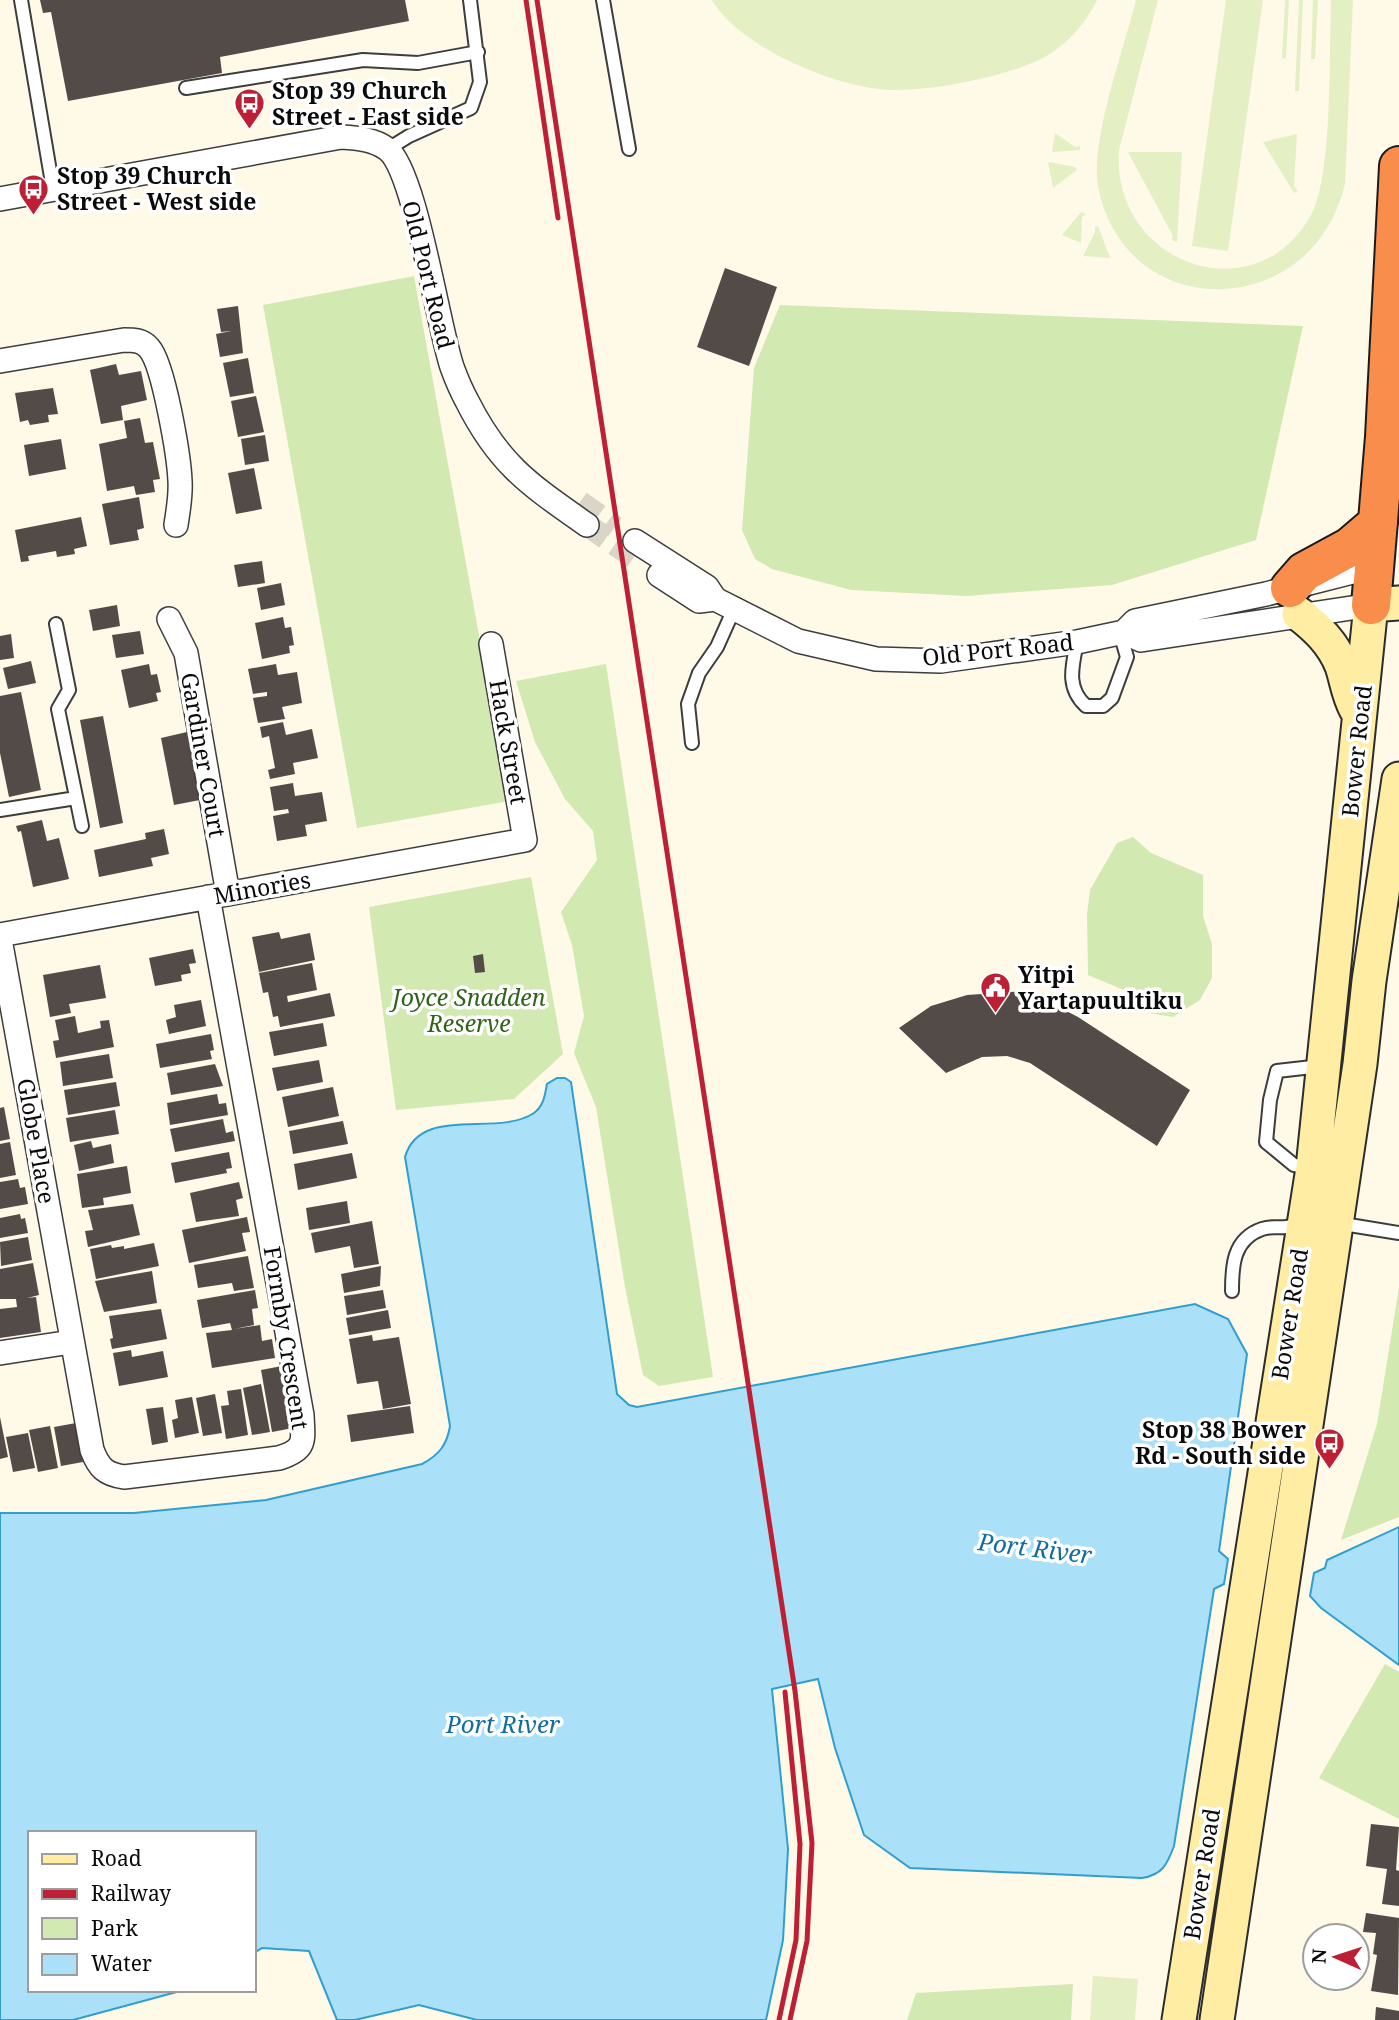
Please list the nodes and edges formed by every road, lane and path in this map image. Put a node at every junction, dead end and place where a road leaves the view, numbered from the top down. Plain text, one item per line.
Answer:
1 (21, 0) edge
2 (470, 0) edge
3 (603, 0) edge
4 (478, 52) junction
5 (186, 88) dead end
6 (388, 149) junction
7 (629, 149) dead end
8 (1399, 166) edge
9 (53, 189) junction
10 (0, 199) edge
11 (0, 361) edge
12 (467, 401) junction
13 (580, 502) tunnel mouth
14 (1378, 523) junction
15 (587, 524) tunnel mouth
16 (176, 525) dead end
17 (639, 552) tunnel mouth
18 (1387, 565) edge
19 (1295, 601) junction
20 (724, 604) junction
21 (1385, 604) edge
22 (169, 619) dead end
23 (56, 624) dead end
24 (1122, 633) junction
25 (1077, 642) junction
26 (491, 645) dead end
27 (1361, 717) junction
28 (692, 743) dead end
29 (1399, 779) edge
30 (76, 798) junction
31 (0, 810) edge
32 (82, 826) dead end
33 (525, 840) joint
34 (218, 896) junction
35 (1399, 921) edge
36 (0, 937) edge
37 (1360, 1064) junction
38 (1324, 1065) junction
39 (1312, 1168) junction
40 (1320, 1220) junction
41 (1399, 1233) edge
42 (1232, 1291) dead end
43 (71, 1342) junction
44 (0, 1353) edge
45 (1180, 2020) edge
46 (1217, 2020) edge

1 - 9 lane
2 - 4 lane
3 - 7 lane
4 - 5 lane
4 - 6 lane
6 - 9 street
6 - 12 street, Old Port Road
8 - 14 highway
9 - 10 street
11 - 16 street
12 - 13 street, Old Port Road
12 - 15 street, Old Port Road
14 - 18 highway
14 - 19 highway
17 - 20 street, Old Port Road
18 - 19 street, Old Port Road
18 - 21 highway
19 - 21 street, Old Port Road
19 - 24 street, Old Port Road
19 - 27 main road
20 - 25 street, Old Port Road
20 - 28 lane
21 - 27 main road, Bower Road
22 - 34 street, Gardiner Court
23 - 30 lane
24 - 25 street, Old Port Road
24 - 25 lane
26 - 33 street, Hack Street
27 - 38 main road, Bower Road
29 - 37 main road, Bower Road
30 - 31 lane
30 - 32 lane
33 - 34 street, Minories
34 - 36 street, Minories
34 - 43 street, Formby Crescent
35 - 37 main road
36 - 43 street, Globe Place
37 - 40 main road, Bower Road
38 - 39 main road, Bower Road
38 - 39 lane
39 - 40 main road, Bower Road
40 - 41 lane
40 - 42 lane
40 - 45 main road, Bower Road
40 - 46 main road, Bower Road
43 - 44 street

